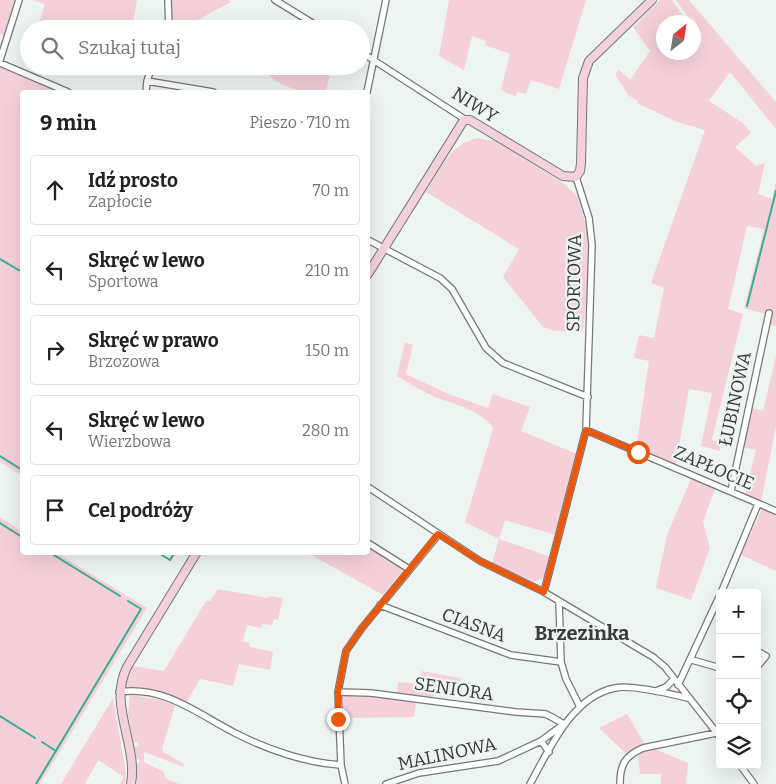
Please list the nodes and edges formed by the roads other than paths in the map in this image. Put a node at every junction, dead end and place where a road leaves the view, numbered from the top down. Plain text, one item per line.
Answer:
1 (19, 0) edge
2 (168, 0) edge
3 (275, 0) edge
4 (386, 0) edge
5 (652, 0) edge
6 (169, 20) edge
7 (307, 20) edge
8 (370, 58) edge
9 (374, 60) junction
10 (0, 61) edge
11 (20, 70) edge
12 (31, 75) edge
13 (149, 75) edge
14 (147, 81) junction
15 (64, 90) edge
16 (146, 90) edge
17 (201, 90) edge
18 (367, 90) edge
19 (466, 120) junction
20 (576, 177) junction
21 (370, 241) edge
22 (383, 248) junction
23 (370, 271) edge
24 (769, 313) dead end
25 (588, 397) junction
26 (586, 430) junction
27 (370, 488) edge
28 (731, 490) junction
29 (758, 504) junction
30 (776, 511) edge
31 (438, 534) junction
32 (370, 544) edge
33 (195, 555) edge
34 (409, 569) junction
35 (722, 589) edge
36 (544, 592) junction
37 (559, 601) junction
38 (716, 603) edge
39 (380, 605) junction
40 (761, 653) edge
41 (692, 660) junction
42 (561, 662) junction
43 (761, 662) edge
44 (716, 667) edge
45 (676, 682) junction
46 (656, 691) junction
47 (120, 692) junction
48 (338, 692) junction
49 (688, 698) junction
50 (580, 706) junction
51 (708, 723) junction
52 (564, 724) junction
53 (716, 733) edge
54 (716, 735) edge
55 (701, 736) junction
56 (541, 740) junction
57 (548, 752) junction
58 (341, 765) junction
59 (743, 769) edge
60 (131, 784) edge
61 (345, 784) edge
62 (386, 784) edge
63 (530, 784) edge
64 (620, 784) edge
65 (754, 784) edge

1 - 10 street
2 - 6 street
3 - 7 street
4 - 9 street
5 - 20 street
8 - 9 street, NIWY
9 - 18 street
9 - 19 street, NIWY
10 - 11 street
12 - 15 street
13 - 14 street
14 - 16 street
14 - 17 street
19 - 20 street, NIWY
19 - 22 street
20 - 25 street, SPORTOWA
21 - 22 street
22 - 23 street
22 - 25 street
24 - 28 street, ŁUBINOWA
25 - 26 street, SPORTOWA
26 - 28 street, ZAPŁOCIE
26 - 36 street, SPORTOWA
27 - 31 street
28 - 29 street, ZAPŁOCIE
29 - 30 street, ZAPŁOCIE
29 - 35 street
31 - 34 street
31 - 36 street
32 - 34 street
33 - 47 street
34 - 39 street
36 - 37 street
37 - 42 street
37 - 45 street
38 - 41 street
39 - 42 street, CIASNA
39 - 48 street
40 - 43 street
41 - 44 street
41 - 45 street
42 - 50 street
45 - 46 street
45 - 49 street
46 - 49 street
46 - 50 street
47 - 58 street
47 - 60 street
48 - 52 street, SENIORA
48 - 58 street
49 - 51 street
50 - 52 street
51 - 53 street
51 - 55 street
52 - 56 street, MALINOWA
52 - 57 street
54 - 55 street
55 - 64 street
56 - 57 street
56 - 62 street, MALINOWA
57 - 63 street
58 - 61 street
59 - 65 street

